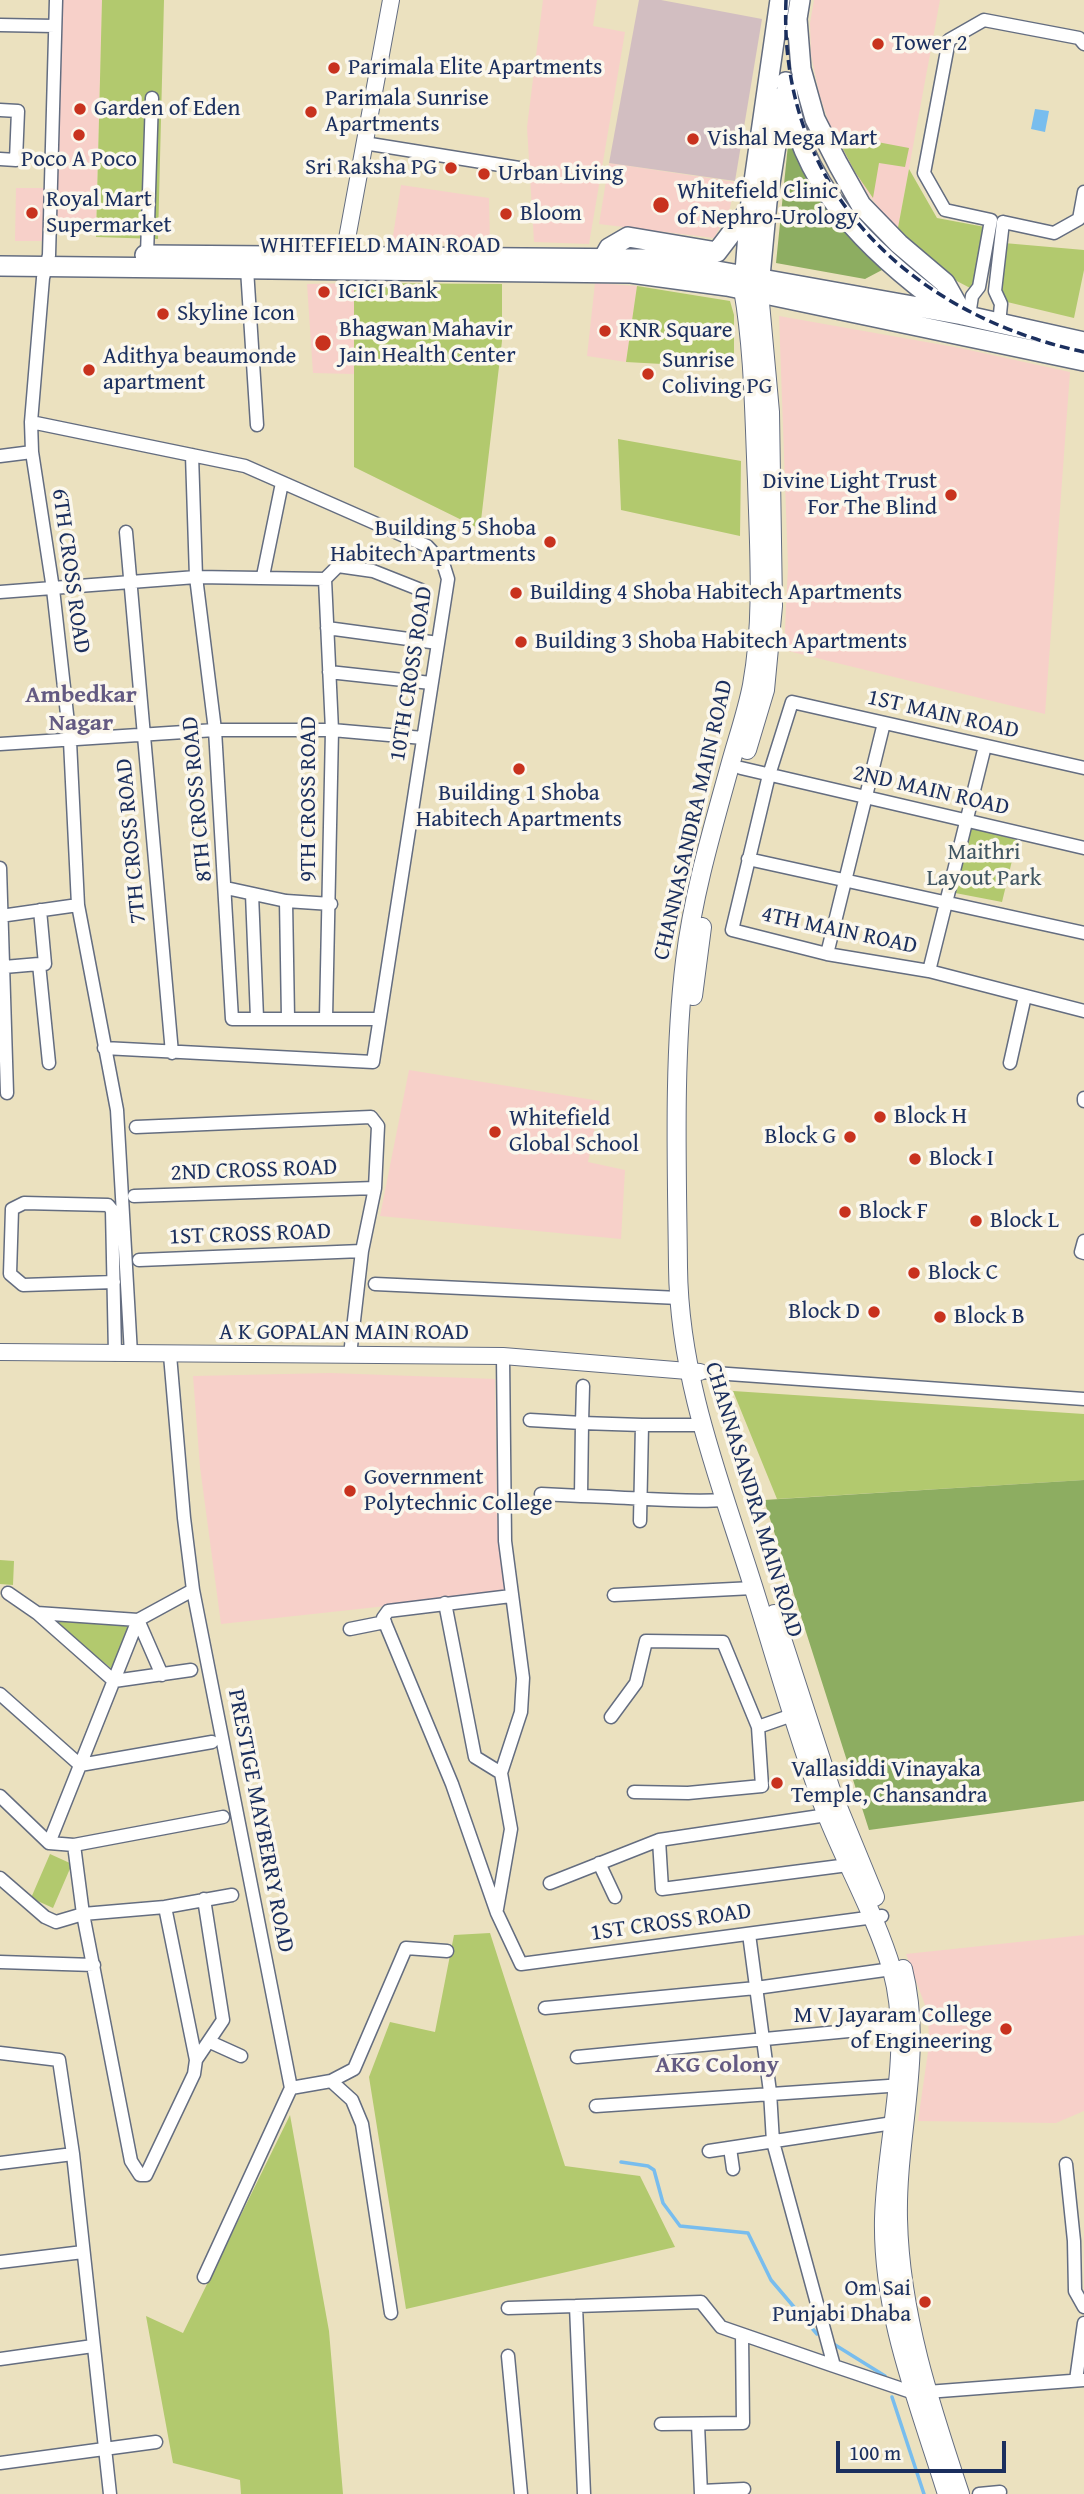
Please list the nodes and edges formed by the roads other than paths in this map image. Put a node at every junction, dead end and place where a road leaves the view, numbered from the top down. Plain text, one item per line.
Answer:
1 (56, 0) edge
2 (391, 0) edge
3 (780, 0) edge
4 (798, 10) edge
5 (0, 25) edge
6 (55, 26) junction
7 (1084, 44) edge
8 (786, 82) junction
9 (152, 98) dead end
10 (0, 110) edge
11 (364, 143) junction
12 (0, 159) edge
13 (519, 168) dead end
14 (1084, 192) edge
15 (750, 209) junction
16 (997, 221) junction
17 (0, 254) edge
18 (147, 255) junction
19 (352, 256) junction
20 (604, 257) junction
21 (48, 261) junction
22 (438, 262) dead end
23 (0, 267) edge
24 (247, 269) junction
25 (751, 283) junction
26 (979, 287) junction
27 (995, 290) junction
28 (962, 315) junction
29 (999, 324) junction
30 (1084, 342) edge
31 (1084, 361) edge
32 (31, 422) junction
33 (257, 425) dead end
34 (32, 452) junction
35 (192, 455) junction
36 (0, 456) edge
37 (282, 483) junction
38 (126, 532) dead end
39 (263, 576) junction
40 (197, 577) junction
41 (325, 579) junction
42 (130, 584) junction
43 (53, 589) junction
44 (421, 590) dead end
45 (0, 592) edge
46 (327, 628) junction
47 (438, 643) junction
48 (329, 672) junction
49 (431, 682) junction
50 (759, 687) junction
51 (792, 702) joint
52 (884, 723) junction
53 (215, 730) junction
54 (332, 730) junction
55 (144, 734) junction
56 (423, 738) junction
57 (70, 741) junction
58 (0, 744) edge
59 (985, 746) junction
60 (741, 768) junction
61 (1084, 768) edge
62 (766, 774) junction
63 (865, 797) junction
64 (966, 821) junction
65 (1084, 848) edge
66 (748, 859) junction
67 (0, 868) edge
68 (845, 880) junction
69 (226, 888) junction
70 (252, 894) junction
71 (703, 897) junction
72 (285, 901) junction
73 (946, 902) junction
74 (331, 904) junction
75 (78, 905) junction
76 (40, 911) junction
77 (2, 916) edge
78 (1084, 933) edge
79 (827, 954) junction
80 (39, 964) junction
81 (4, 967) junction
82 (929, 971) junction
83 (1025, 996) junction
84 (1084, 1011) edge
85 (257, 1018) junction
86 (288, 1018) junction
87 (326, 1018) junction
88 (378, 1019) junction
89 (104, 1048) junction
90 (172, 1053) junction
91 (49, 1063) dead end
92 (1010, 1063) dead end
93 (7, 1093) dead end
94 (136, 1127) dead end
95 (375, 1188) junction
96 (134, 1195) dead end
97 (1084, 1241) edge
98 (362, 1251) junction
99 (1084, 1253) edge
100 (139, 1260) dead end
101 (114, 1282) junction
102 (375, 1284) dead end
103 (679, 1298) junction
104 (0, 1352) edge
105 (123, 1354) junction
106 (170, 1355) junction
107 (351, 1355) junction
108 (503, 1356) junction
109 (694, 1372) junction
110 (583, 1386) dead end
111 (1084, 1399) edge
112 (530, 1420) dead end
113 (582, 1423) junction
114 (642, 1425) junction
115 (702, 1425) junction
116 (541, 1494) dead end
117 (581, 1496) junction
118 (640, 1498) junction
119 (725, 1500) junction
120 (639, 1521) dead end
121 (753, 1588) junction
122 (193, 1590) junction
123 (8, 1593) dead end
124 (614, 1595) dead end
125 (511, 1596) junction
126 (445, 1602) junction
127 (37, 1613) junction
128 (138, 1620) junction
129 (384, 1622) junction
130 (350, 1629) dead end
131 (191, 1670) dead end
132 (162, 1675) junction
133 (114, 1681) junction
134 (0, 1694) edge
135 (799, 1713) junction
136 (611, 1717) dead end
137 (758, 1727) junction
138 (212, 1742) dead end
139 (80, 1765) junction
140 (501, 1773) junction
141 (634, 1792) dead end
142 (0, 1796) edge
143 (827, 1815) junction
144 (223, 1817) dead end
145 (659, 1840) junction
146 (49, 1843) junction
147 (74, 1844) junction
148 (599, 1863) junction
149 (848, 1865) junction
150 (0, 1878) edge
151 (550, 1883) dead end
152 (232, 1895) dead end
153 (615, 1897) dead end
154 (204, 1899) junction
155 (165, 1907) junction
156 (496, 1913) junction
157 (83, 1914) junction
158 (878, 1917) junction
159 (749, 1934) junction
160 (447, 1951) dead end
161 (0, 1962) edge
162 (94, 1965) junction
163 (897, 1968) junction
164 (756, 1988) junction
165 (545, 2008) dead end
166 (901, 2026) junction
167 (764, 2040) junction
168 (210, 2042) junction
169 (0, 2053) edge
170 (240, 2056) dead end
171 (577, 2057) dead end
172 (196, 2060) junction
173 (331, 2081) junction
174 (903, 2085) junction
175 (291, 2088) junction
176 (770, 2092) junction
177 (596, 2106) dead end
178 (893, 2123) junction
179 (773, 2142) junction
180 (730, 2148) junction
181 (709, 2151) dead end
182 (73, 2154) junction
183 (0, 2163) edge
184 (1066, 2164) dead end
185 (733, 2169) dead end
186 (83, 2252) junction
187 (0, 2262) edge
188 (204, 2277) dead end
189 (895, 2281) junction
190 (576, 2306) junction
191 (1084, 2307) edge
192 (508, 2308) dead end
193 (390, 2313) dead end
194 (1084, 2323) edge
195 (743, 2335) junction
196 (93, 2346) junction
197 (508, 2356) dead end
198 (0, 2359) edge
199 (834, 2366) junction
200 (1080, 2380) edge
201 (920, 2393) junction
202 (661, 2424) dead end
203 (698, 2424) junction
204 (156, 2442) dead end
205 (104, 2450) junction
206 (0, 2463) edge
207 (744, 2489) dead end
208 (701, 2492) edge
209 (1000, 2492) dead end
210 (110, 2494) edge
211 (521, 2494) edge
212 (584, 2494) edge
213 (947, 2494) edge
214 (960, 2494) edge
215 (979, 2494) edge

1 - 6 street, 6TH CROSS ROAD
2 - 11 street
3 - 15 main road
4 - 8 main road
4 - 28 main road
5 - 6 street
6 - 21 street, 6TH CROSS ROAD
7 - 16 street
8 - 25 main road
8 - 28 main road
9 - 18 street
10 - 12 street
11 - 13 street
11 - 19 street
14 - 16 street
15 - 20 main road
15 - 25 main road
16 - 26 street
16 - 27 street
17 - 21 main road, WHITEFIELD MAIN ROAD
18 - 19 main road, WHITEFIELD MAIN ROAD
18 - 21 main road, WHITEFIELD MAIN ROAD
19 - 20 main road, WHITEFIELD MAIN ROAD
19 - 22 main road
20 - 25 main road, WHITEFIELD MAIN ROAD
21 - 23 main road, WHITEFIELD MAIN ROAD
21 - 24 main road, WHITEFIELD MAIN ROAD
21 - 32 street, 6TH CROSS ROAD
24 - 25 main road, WHITEFIELD MAIN ROAD
24 - 33 street
25 - 28 main road
25 - 31 main road
25 - 50 main road, CHANNASANDRA MAIN ROAD
26 - 27 street
26 - 28 street
27 - 29 street
28 - 29 main road
29 - 30 main road
32 - 34 street, 6TH CROSS ROAD
32 - 35 street, 10TH CROSS ROAD
34 - 36 street
34 - 43 street, 6TH CROSS ROAD
35 - 37 street, 10TH CROSS ROAD
35 - 40 street, 8TH CROSS ROAD
37 - 39 street
37 - 47 street, 10TH CROSS ROAD
38 - 42 street, 7TH CROSS ROAD
39 - 40 street
39 - 41 street
40 - 42 street
40 - 53 street, 8TH CROSS ROAD
41 - 44 street
41 - 46 street, 9TH CROSS ROAD
42 - 43 street
42 - 55 street, 7TH CROSS ROAD
43 - 45 street
43 - 57 street, 6TH CROSS ROAD
46 - 47 street
46 - 48 street, 9TH CROSS ROAD
47 - 49 street, 10TH CROSS ROAD
48 - 49 street
48 - 54 street, 9TH CROSS ROAD
49 - 56 street, 10TH CROSS ROAD
50 - 60 main road, CHANNASANDRA MAIN ROAD
50 - 71 main road, CHANNASANDRA MAIN ROAD
51 - 52 street, 1ST MAIN ROAD
51 - 62 street, 4TH MAIN ROAD
52 - 59 street, 1ST MAIN ROAD
52 - 63 street
53 - 54 street
53 - 55 street
53 - 69 street, 8TH CROSS ROAD
54 - 56 street
54 - 74 street, 9TH CROSS ROAD
55 - 57 street
55 - 90 street, 7TH CROSS ROAD
56 - 88 street, 10TH CROSS ROAD
57 - 58 street
57 - 75 street, 6TH CROSS ROAD
59 - 61 street, 1ST MAIN ROAD
59 - 64 street
60 - 62 street, 2ND MAIN ROAD
60 - 71 main road, CHANNASANDRA MAIN ROAD
62 - 63 street, 2ND MAIN ROAD
62 - 66 street, 4TH MAIN ROAD
63 - 64 street, 2ND MAIN ROAD
63 - 68 street
64 - 65 street, 2ND MAIN ROAD
64 - 73 street
66 - 68 street
66 - 79 street, 4TH MAIN ROAD
67 - 77 street
68 - 73 street
68 - 79 street
69 - 70 street
69 - 85 street, 8TH CROSS ROAD
70 - 72 street
70 - 85 street
71 - 103 main road, CHANNASANDRA MAIN ROAD
71 - 109 main road, CHANNASANDRA MAIN ROAD
72 - 74 street
72 - 86 street
73 - 78 street
73 - 82 street
74 - 87 street, 9TH CROSS ROAD
75 - 76 street
75 - 89 street, 6TH CROSS ROAD
76 - 77 street
76 - 80 street
77 - 81 street
79 - 82 street, 4TH MAIN ROAD
80 - 81 street
80 - 91 street
81 - 93 street
82 - 83 street, 4TH MAIN ROAD
83 - 84 street, 4TH MAIN ROAD
83 - 92 street
85 - 86 street
86 - 87 street
87 - 88 street
88 - 90 street, 10TH CROSS ROAD
89 - 90 street
89 - 105 street, 6TH CROSS ROAD
94 - 95 street
95 - 96 street, 2ND CROSS ROAD
95 - 98 street
97 - 99 street
98 - 100 street, 1ST CROSS ROAD
98 - 107 street
101 - 101 street
101 - 105 street
102 - 103 street
103 - 109 main road, CHANNASANDRA MAIN ROAD
104 - 105 street, A K GOPALAN MAIN ROAD
105 - 106 street, A K GOPALAN MAIN ROAD
106 - 107 street, A K GOPALAN MAIN ROAD
106 - 122 street, PRESTIGE MAYBERRY ROAD
107 - 108 street, A K GOPALAN MAIN ROAD
108 - 109 street, A K GOPALAN MAIN ROAD
108 - 125 street
109 - 111 street
109 - 115 main road, CHANNASANDRA MAIN ROAD
109 - 135 main road, CHANNASANDRA MAIN ROAD
110 - 113 street
112 - 113 street
113 - 114 street
113 - 117 street
114 - 115 street
114 - 118 street
115 - 119 main road, CHANNASANDRA MAIN ROAD
116 - 117 street
117 - 118 street
118 - 119 street
118 - 120 street
119 - 121 main road, CHANNASANDRA MAIN ROAD
121 - 124 street
121 - 135 main road, CHANNASANDRA MAIN ROAD
122 - 128 street
122 - 175 street, PRESTIGE MAYBERRY ROAD
123 - 127 street
125 - 126 street
125 - 140 street
126 - 129 street
126 - 140 street
127 - 128 street
127 - 133 street
128 - 132 street
128 - 133 street
129 - 130 street
129 - 156 street
131 - 132 street
132 - 133 street
133 - 139 street
134 - 139 street
135 - 137 street
135 - 143 main road, CHANNASANDRA MAIN ROAD
135 - 158 main road, CHANNASANDRA MAIN ROAD
136 - 137 street
137 - 141 street
138 - 139 street
139 - 146 street
140 - 156 street
142 - 146 street
143 - 145 street
143 - 149 main road, CHANNASANDRA MAIN ROAD
144 - 147 street
145 - 148 street
145 - 149 street
146 - 147 street
147 - 157 street
148 - 151 street
148 - 153 street
149 - 158 main road, CHANNASANDRA MAIN ROAD
150 - 157 street
152 - 154 street
154 - 155 street
154 - 168 street
155 - 157 street
155 - 172 street
156 - 159 street, 1ST CROSS ROAD
157 - 162 street
158 - 159 street, 1ST CROSS ROAD
158 - 163 main road, CHANNASANDRA MAIN ROAD
159 - 164 street
160 - 173 street
161 - 162 street
162 - 172 street
163 - 164 street
163 - 166 main road, CHANNASANDRA MAIN ROAD
163 - 174 main road, CHANNASANDRA MAIN ROAD
164 - 165 street
164 - 167 street
166 - 167 street
166 - 174 main road, CHANNASANDRA MAIN ROAD
167 - 171 street
167 - 176 street
168 - 170 street
168 - 172 street
169 - 182 street
173 - 175 street
173 - 193 street
174 - 176 street
174 - 178 main road, CHANNASANDRA MAIN ROAD
174 - 189 main road, CHANNASANDRA MAIN ROAD
175 - 188 street
176 - 177 street
176 - 179 street
178 - 179 street
178 - 189 main road, CHANNASANDRA MAIN ROAD
179 - 180 street
179 - 199 street
180 - 181 street
180 - 185 street
182 - 183 street
182 - 186 street
184 - 191 street
186 - 187 street
186 - 196 street
189 - 201 main road, CHANNASANDRA MAIN ROAD
190 - 192 street
190 - 195 street
190 - 212 street
194 - 200 street
195 - 199 street
195 - 203 street
196 - 198 street
196 - 205 street
197 - 211 street
199 - 201 street
200 - 201 street
201 - 213 main road, CHANNASANDRA MAIN ROAD
201 - 214 main road, CHANNASANDRA MAIN ROAD
202 - 203 street
203 - 208 street
204 - 205 street
205 - 206 street
205 - 210 street
207 - 208 street
209 - 215 street

